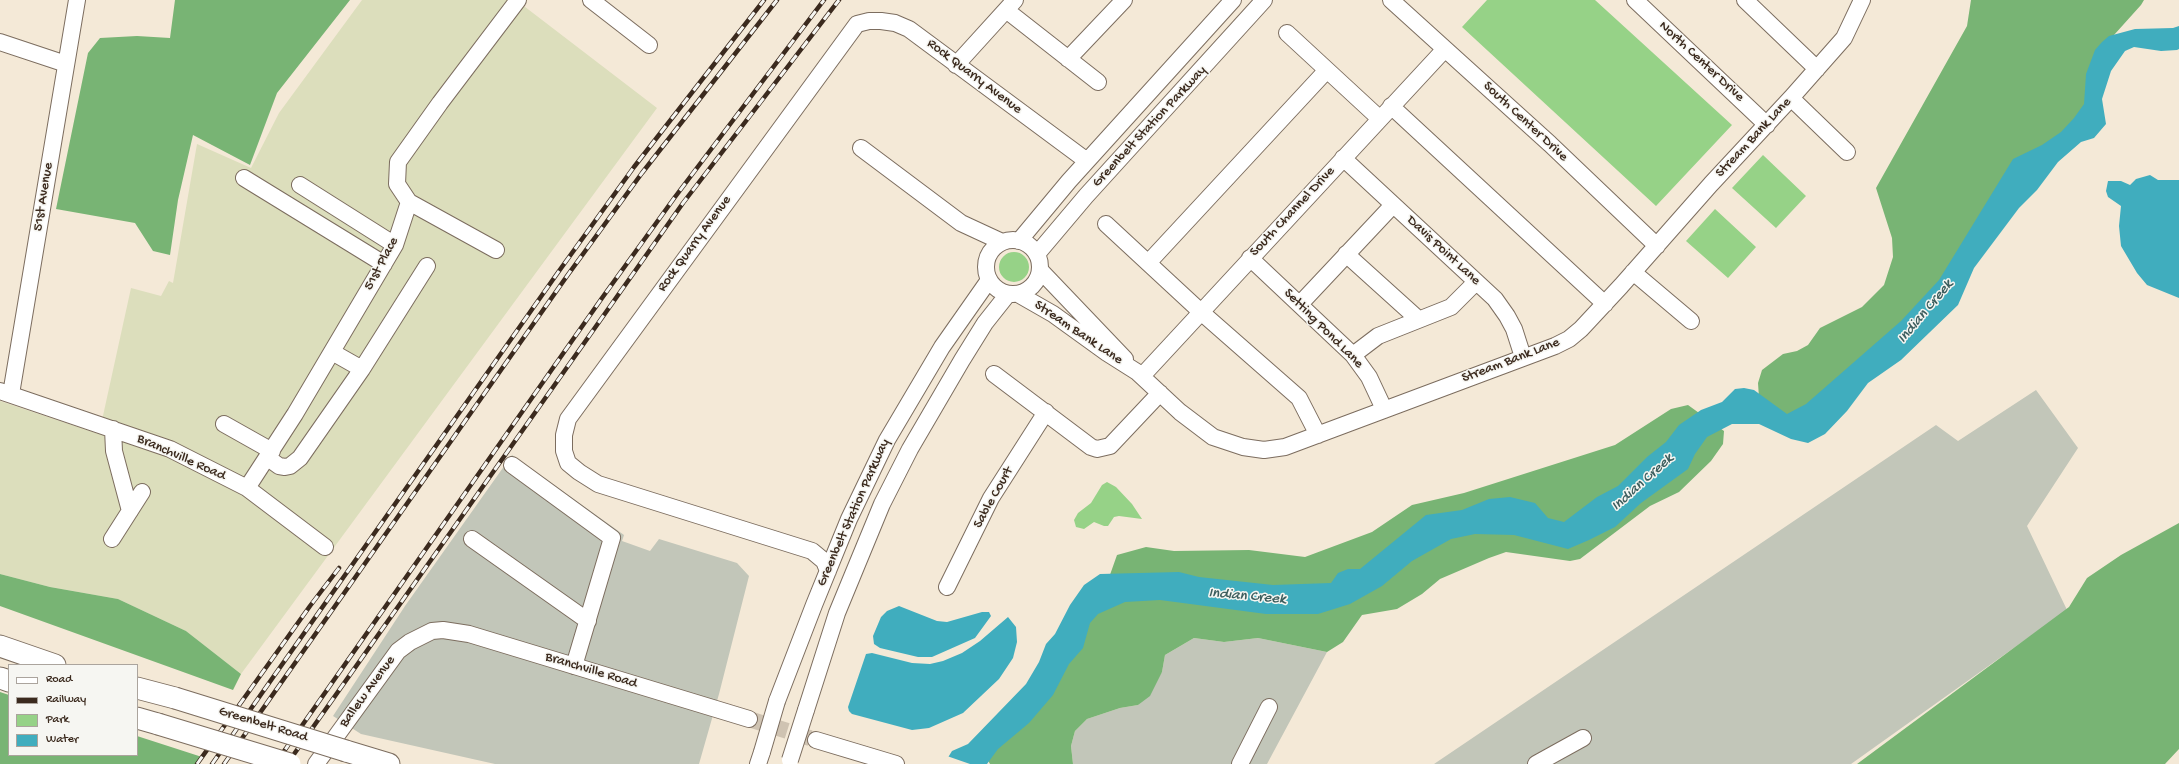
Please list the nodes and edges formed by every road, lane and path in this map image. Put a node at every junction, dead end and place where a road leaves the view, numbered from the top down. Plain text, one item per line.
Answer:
1 (77, 0) edge
2 (591, 0) edge
3 (1124, 0) edge
4 (1233, 0) edge
5 (1264, 0) edge
6 (1391, 0) edge
7 (1635, 0) edge
8 (1745, 0) edge
9 (1862, 0) edge
10 (517, 2) edge
11 (1010, 5) edge
12 (1287, 32) dead end
13 (0, 42) edge
14 (649, 45) dead end
15 (1445, 49) junction
16 (1068, 59) junction
17 (66, 64) junction
18 (956, 64) junction
19 (1817, 69) junction
20 (1327, 70) junction
21 (1098, 82) dead end
22 (1791, 98) junction
23 (1391, 106) junction
24 (1379, 118) junction
25 (1767, 125) junction
26 (861, 148) dead end
27 (1848, 152) dead end
28 (1343, 158) junction
29 (1086, 161) junction
30 (244, 178) dead end
31 (300, 185) dead end
32 (409, 202) junction
33 (1393, 205) junction
34 (960, 222) junction
35 (1106, 224) dead end
36 (1019, 241) junction
37 (1002, 242) junction
38 (396, 245) junction
39 (1657, 246) junction
40 (496, 250) dead end
41 (1346, 254) junction
42 (987, 258) junction
43 (1250, 258) junction
44 (1038, 262) junction
45 (1148, 262) junction
46 (384, 264) junction
47 (427, 266) dead end
48 (1633, 272) junction
49 (989, 280) junction
50 (1476, 282) junction
51 (1013, 294) junction
52 (1300, 304) junction
53 (1605, 304) junction
54 (1201, 312) junction
55 (1418, 319) junction
56 (1691, 321) dead end
57 (332, 352) junction
58 (1353, 355) junction
59 (1523, 358) junction
60 (362, 369) junction
61 (994, 374) dead end
62 (1139, 374) junction
63 (6, 392) edge
64 (1160, 393) junction
65 (1384, 409) junction
66 (1046, 412) junction
67 (224, 424) dead end
68 (113, 429) junction
69 (1318, 434) junction
70 (270, 454) junction
71 (512, 465) dead end
72 (247, 488) junction
73 (142, 492) dead end
74 (130, 511) junction
75 (112, 539) dead end
76 (472, 539) dead end
77 (325, 547) dead end
78 (828, 570) junction
79 (947, 587) dead end
80 (588, 621) junction
81 (432, 632) joint
82 (0, 646) edge
83 (52, 664) edge
84 (574, 666) junction
85 (138, 688) edge
86 (1269, 707) dead end
87 (138, 718) edge
88 (749, 719) tunnel mouth
89 (1583, 738) dead end
90 (816, 740) tunnel mouth
91 (760, 758) edge
92 (790, 762) edge
93 (290, 764) edge
94 (316, 764) edge
95 (389, 764) edge
96 (896, 764) edge
97 (1240, 764) edge
98 (1536, 764) edge

1 - 17 street, 51st Avenue
2 - 14 street
3 - 16 street
4 - 29 street, Greenbelt Station Parkway
5 - 44 street, Greenbelt Station Parkway
6 - 15 street, South Center Drive
7 - 25 street, North Center Drive
8 - 19 street
9 - 19 street, Stream Bank Lane
10 - 32 street
11 - 16 street
11 - 18 street
12 - 20 street
13 - 17 street
15 - 23 street, South Channel Drive
15 - 39 street, South Center Drive
16 - 21 street
17 - 63 street, 51st Avenue
18 - 29 street, Rock Quarry Avenue
18 - 78 street, Rock Quarry Avenue
19 - 22 street, Stream Bank Lane
20 - 24 street
20 - 45 street
22 - 25 street, Stream Bank Lane
22 - 27 street
23 - 24 street, South Channel Drive
23 - 53 street
24 - 28 street, South Channel Drive
25 - 39 street, Stream Bank Lane
26 - 34 street
28 - 33 street, Davis Point Lane
28 - 43 street, South Channel Drive
29 - 36 street, Greenbelt Station Parkway
30 - 46 street
31 - 38 street
32 - 38 street, 51st Place
32 - 40 street
33 - 41 street
33 - 50 street, Davis Point Lane
34 - 37 street
34 - 42 street
35 - 45 street
36 - 37 street
36 - 44 street
37 - 42 street
38 - 46 street, 51st Place
39 - 48 street, Stream Bank Lane
41 - 52 street
41 - 55 street
42 - 49 street
43 - 52 street, Setting Pond Lane
43 - 54 street, South Channel Drive
44 - 51 street
44 - 62 street, Stream Bank Lane
45 - 54 street
46 - 57 street, 51st Place
47 - 60 street
48 - 53 street, Stream Bank Lane
48 - 56 street
49 - 51 street
49 - 78 street, Greenbelt Station Parkway
50 - 55 street
50 - 59 street, Davis Point Lane
51 - 62 street, Stream Bank Lane
51 - 92 street, Greenbelt Station Parkway, bridge
52 - 58 street, Setting Pond Lane
53 - 59 street, Stream Bank Lane
54 - 62 street, South Channel Drive
54 - 69 street
55 - 58 street
57 - 60 street
57 - 70 street, 51st Place
58 - 65 street, Setting Pond Lane
59 - 65 street, Stream Bank Lane
60 - 70 street
61 - 66 street
62 - 64 street, Stream Bank Lane
63 - 68 street, Branchville Road
64 - 66 street
64 - 69 street, Stream Bank Lane
65 - 69 street, Stream Bank Lane
66 - 79 street, Sable Court
67 - 70 street
68 - 72 street, Branchville Road
68 - 74 street
70 - 72 street, 51st Place
71 - 80 street
72 - 77 street, Branchville Road
73 - 74 street
74 - 75 street
76 - 80 street
78 - 91 street, Greenbelt Station Parkway, bridge
80 - 84 street
81 - 84 street, Branchville Road
81 - 94 street, Ballew Avenue
82 - 83 main road
84 - 88 street, Branchville Road
85 - 95 main road, Greenbelt Road, bridge
86 - 97 street
87 - 93 main road, Greenbelt Road, bridge
89 - 98 street
90 - 96 street

